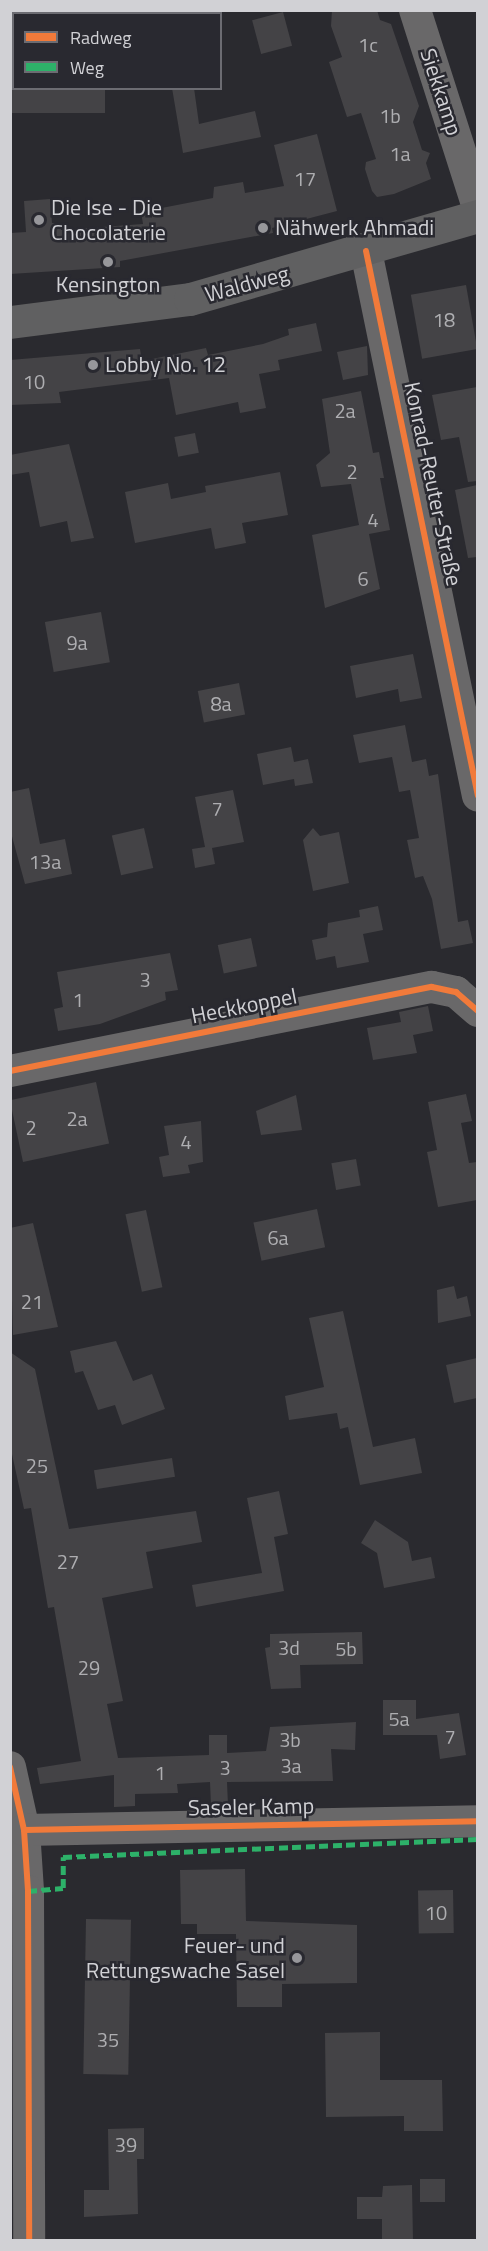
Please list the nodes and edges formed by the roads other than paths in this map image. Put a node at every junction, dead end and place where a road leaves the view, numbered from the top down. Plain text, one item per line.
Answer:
1 (415, 10) edge
2 (477, 208) edge
3 (477, 216) edge
4 (366, 251) junction
5 (10, 322) edge
6 (477, 796) edge
7 (477, 1011) edge
8 (10, 1071) edge
9 (10, 1767) edge
10 (477, 1821) edge
11 (24, 1830) junction
12 (19, 2021) edge
13 (29, 2241) edge

1 - 2 street, Siekkamp
3 - 4 main road, Waldweg
4 - 5 main road, Waldweg
4 - 6 street, Konrad-Reuter-Straße
7 - 8 street, Heckkoppel
9 - 11 street
10 - 11 street, Saseler Kamp
11 - 12 street
12 - 13 street

